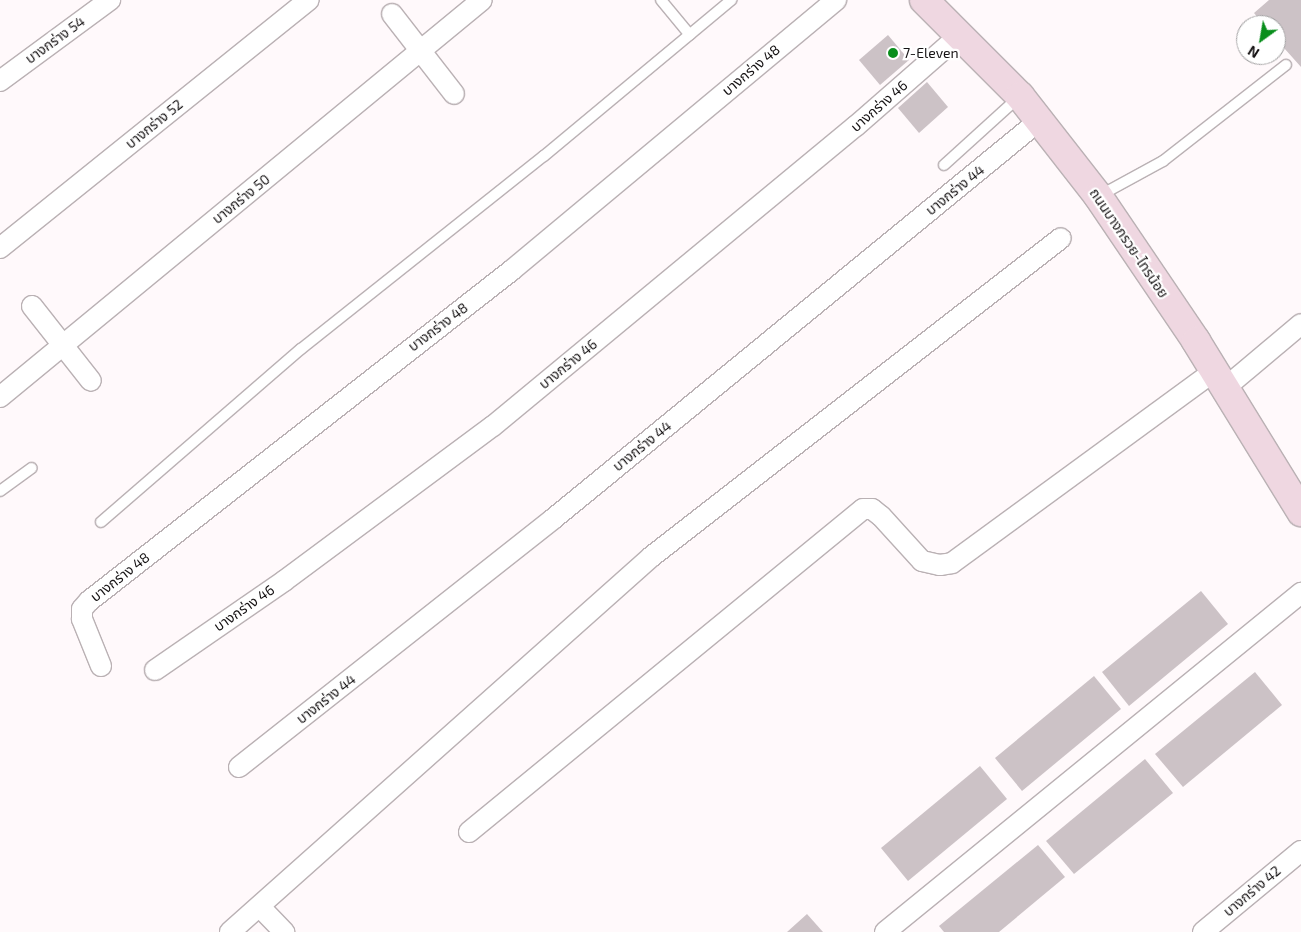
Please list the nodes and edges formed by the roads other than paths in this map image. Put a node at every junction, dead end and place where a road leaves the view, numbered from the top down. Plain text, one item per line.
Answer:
1 (110, 0) edge
2 (309, 0) edge
3 (482, 0) edge
4 (661, 0) edge
5 (731, 0) edge
6 (836, 0) edge
7 (924, 0) edge
8 (392, 14) dead end
9 (961, 34) junction
10 (690, 35) junction
11 (421, 51) junction
12 (1286, 65) dead end
13 (2, 77) edge
14 (454, 94) dead end
15 (1020, 96) junction
16 (1040, 120) junction
17 (944, 164) dead end
18 (1098, 196) junction
19 (1061, 238) dead end
20 (0, 248) edge
21 (32, 306) dead end
22 (1301, 324) edge
23 (62, 346) junction
24 (1219, 380) junction
25 (91, 382) dead end
26 (0, 397) edge
27 (32, 468) dead end
28 (0, 491) edge
29 (1301, 512) edge
30 (101, 522) dead end
31 (1301, 593) edge
32 (101, 666) dead end
33 (155, 670) dead end
34 (239, 767) dead end
35 (470, 832) dead end
36 (1301, 850) edge
37 (260, 907) junction
38 (230, 932) edge
39 (284, 932) edge
40 (885, 932) edge
41 (1203, 932) edge

1 - 13 street, บางกร่าง 54
2 - 20 street, บางกร่าง 52
3 - 11 street, บางกร่าง 50
4 - 10 lane
5 - 10 lane
6 - 32 street, บางกร่าง 48
7 - 9 main road, ถนนบางกรวย-ไทรน้อย
8 - 11 street
9 - 15 main road, ถนนบางกรวย-ไทรน้อย
9 - 33 street, บางกร่าง 46
10 - 30 lane
11 - 14 street
11 - 23 street, บางกร่าง 50
12 - 18 lane
15 - 16 main road, ถนนบางกรวย-ไทรน้อย
15 - 17 lane
16 - 18 main road, ถนนบางกรวย-ไทรน้อย
16 - 34 street, บางกร่าง 44
18 - 24 main road, ถนนบางกรวย-ไทรน้อย
19 - 37 street
21 - 23 street
22 - 24 street
23 - 25 street
23 - 26 street, บางกร่าง 50
24 - 29 main road, ถนนบางกรวย-ไทรน้อย
24 - 35 street
27 - 28 lane
31 - 40 street
36 - 41 street, บางกร่าง 42
37 - 38 street
37 - 39 street

